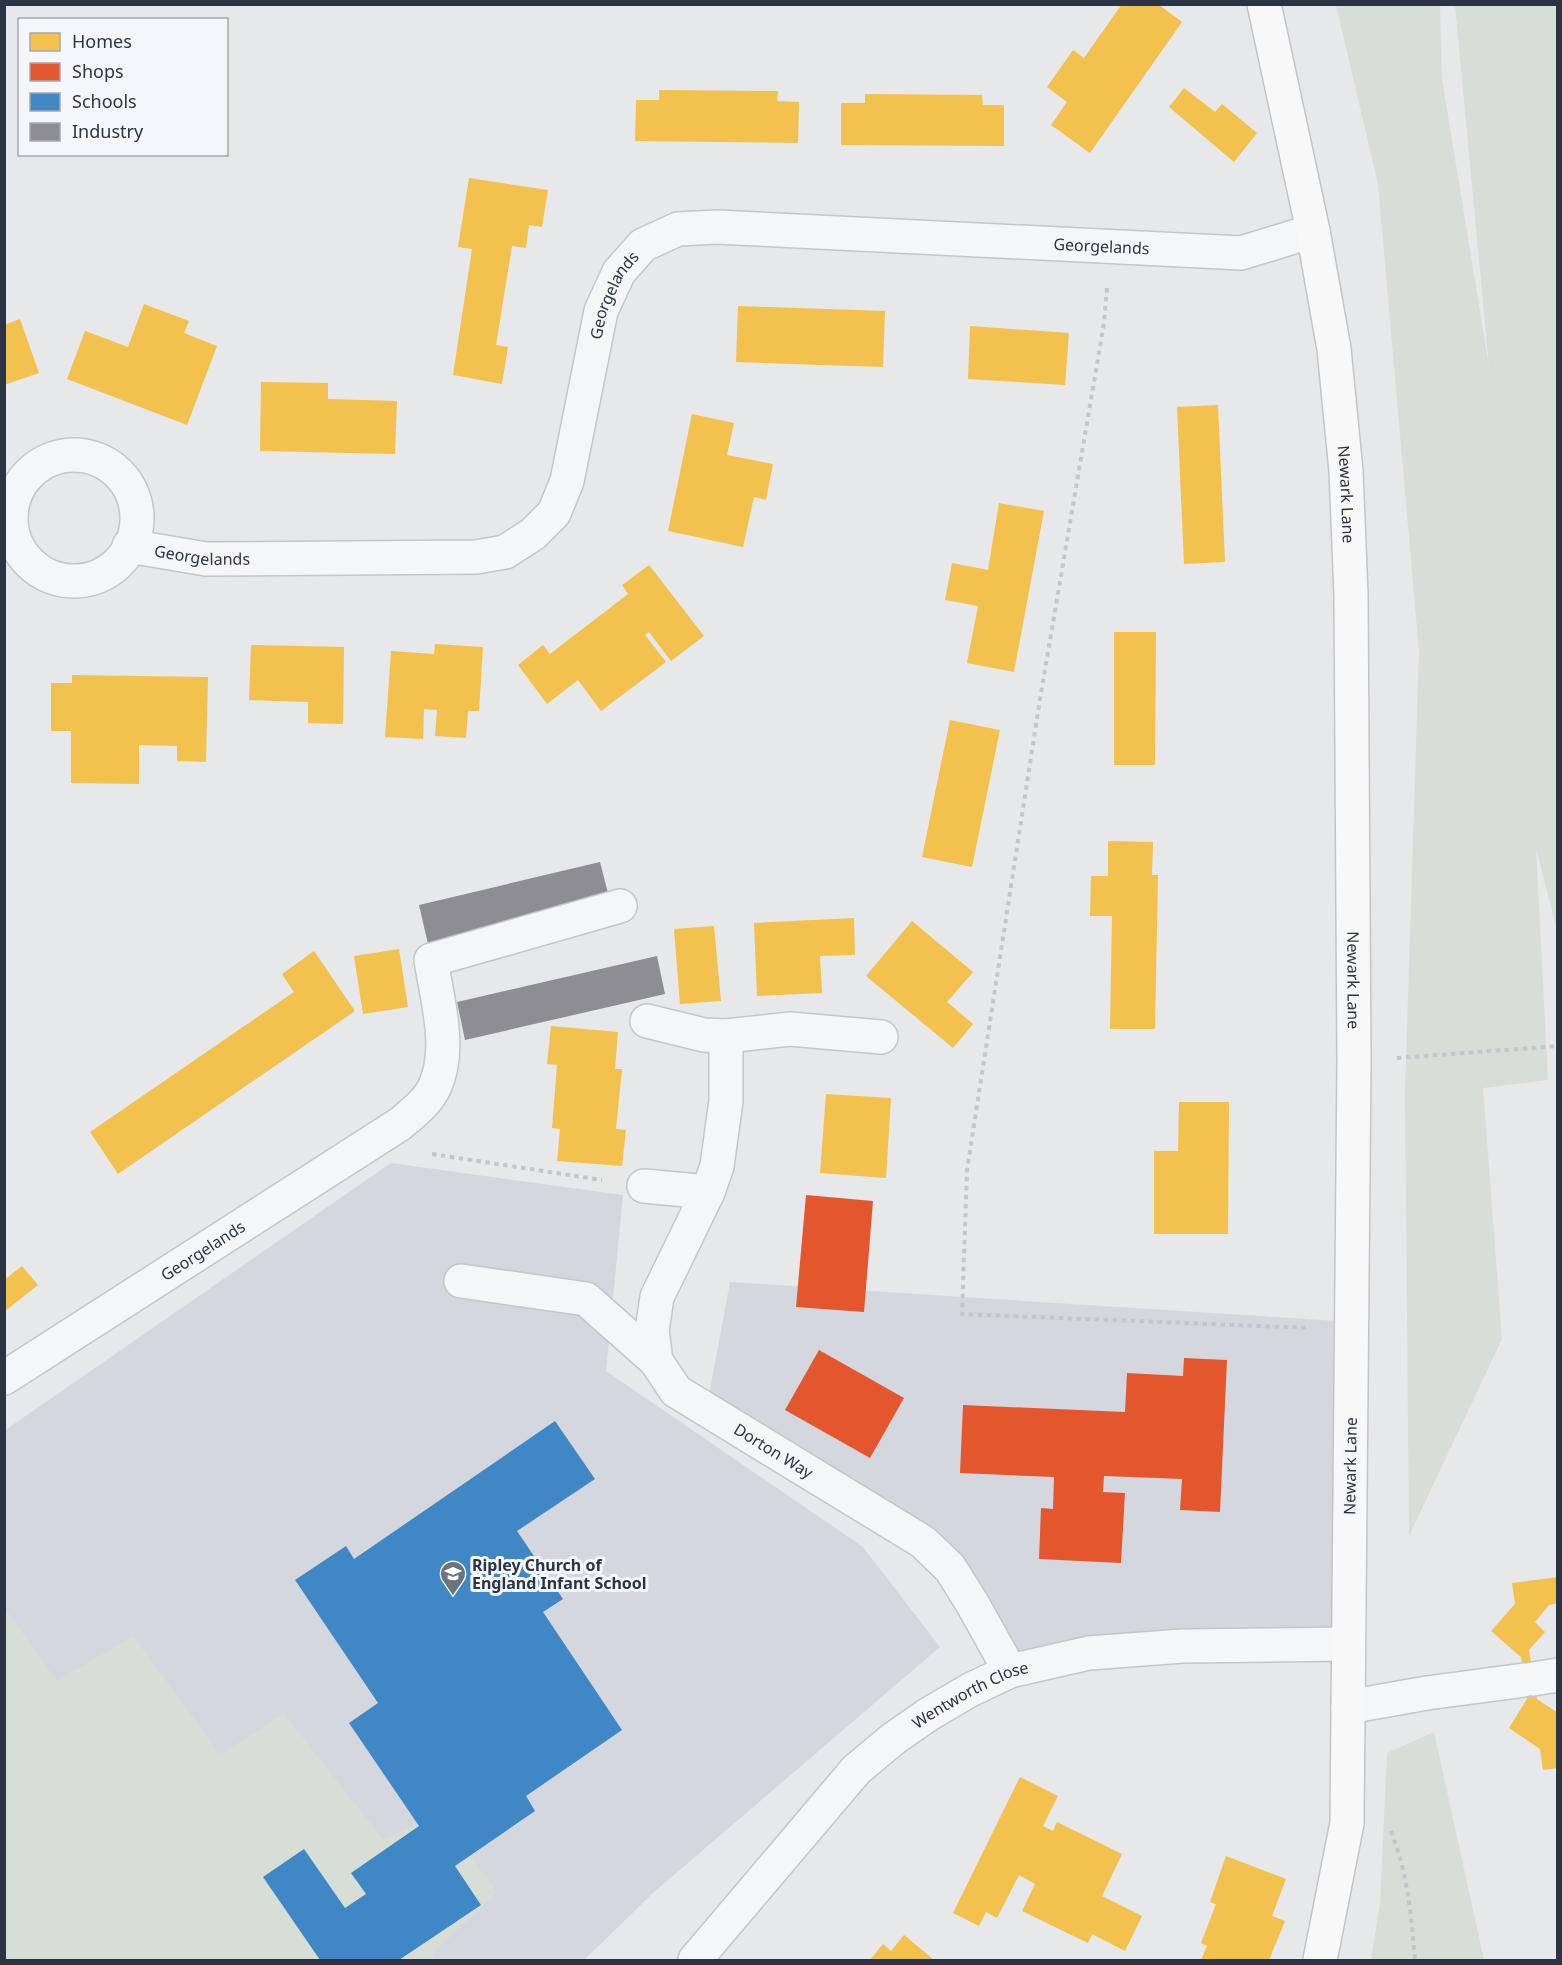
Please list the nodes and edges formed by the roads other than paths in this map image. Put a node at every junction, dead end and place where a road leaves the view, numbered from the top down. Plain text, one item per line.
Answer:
1 (1264, 4) edge
2 (1313, 231) junction
3 (11, 544) edge
4 (129, 546) junction
5 (620, 906) dead end
6 (648, 1021) dead end
7 (726, 1036) junction
8 (880, 1037) dead end
9 (644, 1186) road end
10 (708, 1192) junction
11 (461, 1281) dead end
12 (656, 1361) junction
13 (4, 1378) edge
14 (1348, 1644) junction
15 (1010, 1671) junction
16 (1538, 1678) edge
17 (1348, 1707) junction
18 (694, 1960) edge
19 (1320, 1960) edge

1 - 2 main road, Newark Lane
2 - 4 street, Georgelands
2 - 14 main road, Newark Lane
3 - 4 street, Georgelands
3 - 4 street, Georgelands
5 - 13 street, Georgelands
6 - 7 street
7 - 8 street
7 - 10 street, Dorton Way
9 - 10 street
10 - 12 street, Dorton Way
11 - 12 street
12 - 15 street, Dorton Way
14 - 15 street, Wentworth Close
14 - 17 main road, Newark Lane
15 - 18 street, Wentworth Close
16 - 17 street
17 - 19 main road, Newark Lane

